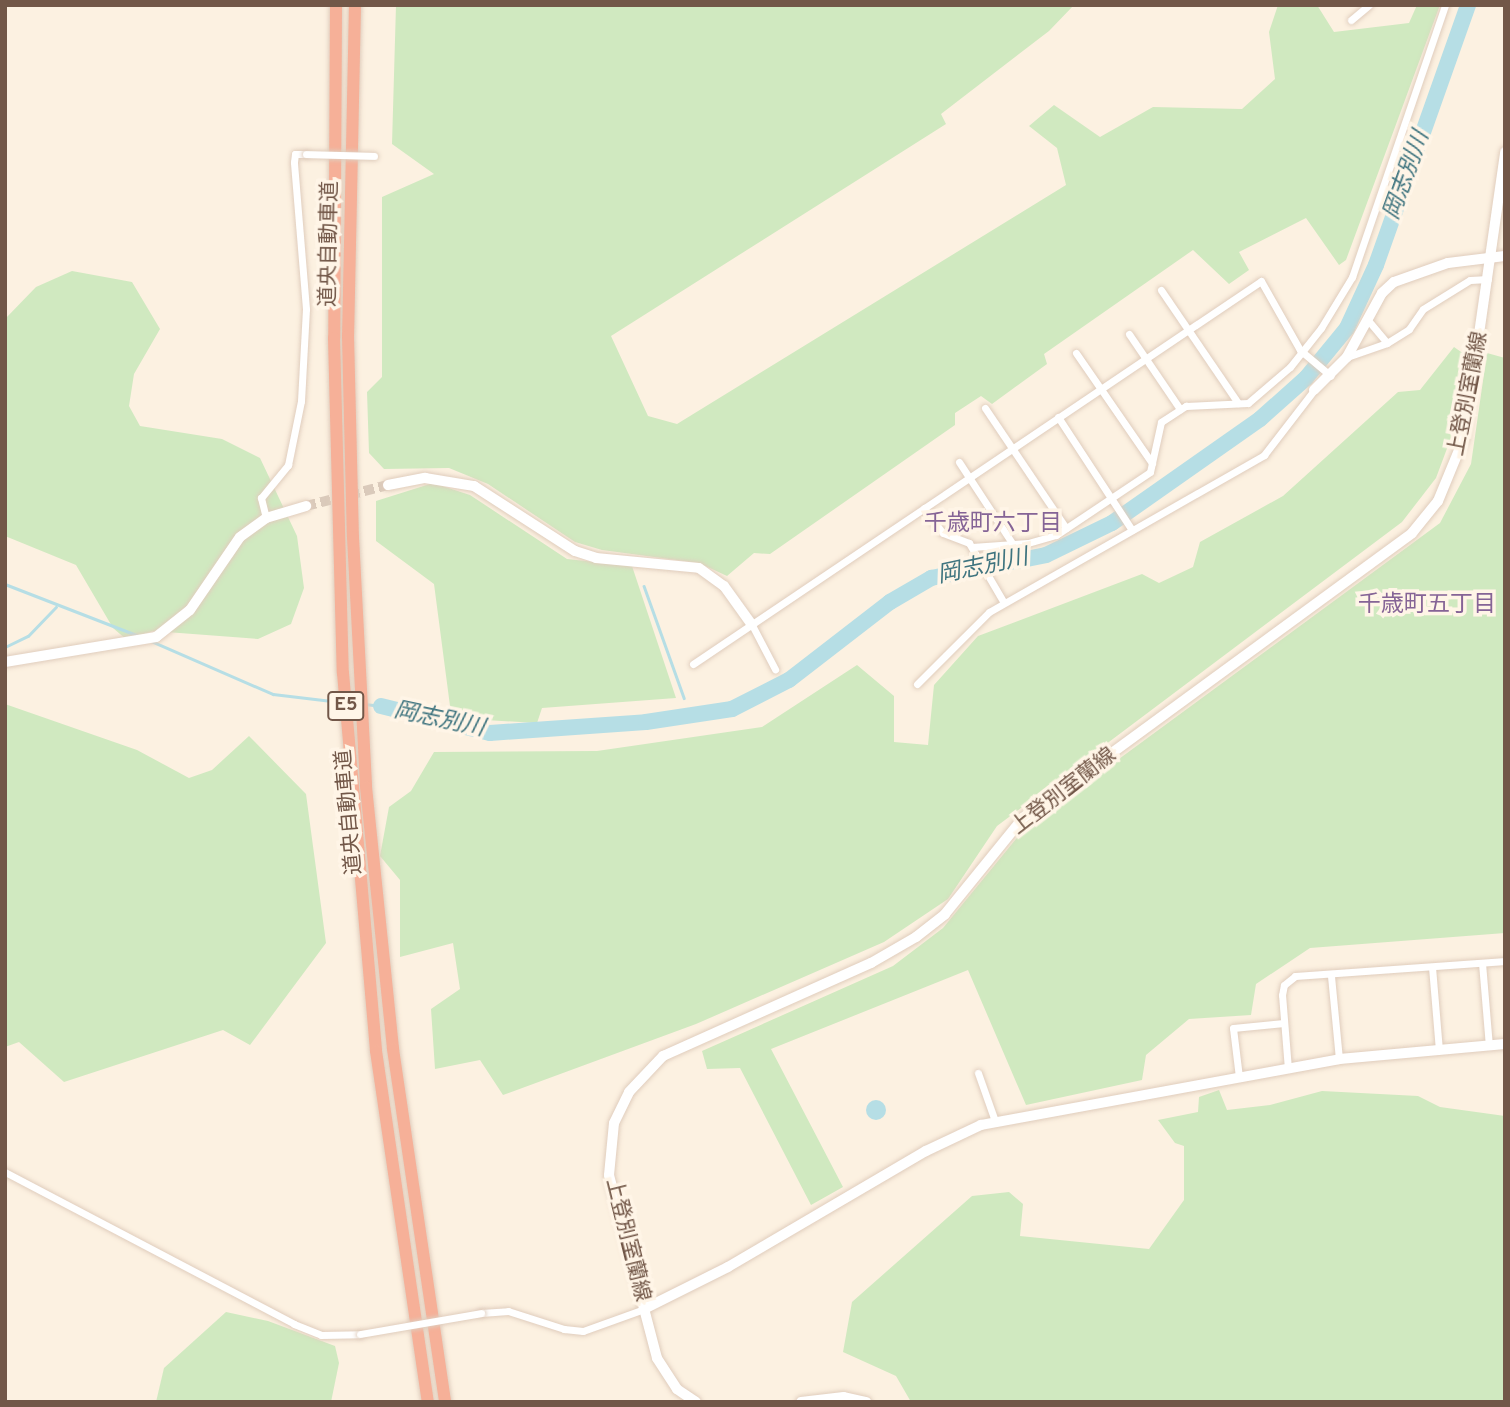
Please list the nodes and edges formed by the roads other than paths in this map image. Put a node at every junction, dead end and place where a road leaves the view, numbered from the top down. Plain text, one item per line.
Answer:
1 (337, 5) edge
2 (355, 5) edge
3 (1369, 5) edge
4 (1445, 5) edge
5 (1351, 20) dead end
6 (1505, 152) edge
7 (374, 156) dead end
8 (1505, 256) edge
9 (1490, 259) junction
10 (1488, 279) junction
11 (1161, 290) dead end
12 (1367, 319) junction
13 (1188, 330) junction
14 (1129, 334) dead end
15 (1387, 343) junction
16 (1302, 352) junction
17 (1076, 353) dead end
18 (1348, 357) junction
19 (1146, 359) junction
20 (1331, 376) junction
21 (1101, 388) junction
22 (1314, 390) joint
23 (1238, 403) junction
24 (985, 408) dead end
25 (1180, 409) junction
26 (1058, 417) junction
27 (1012, 448) junction
28 (959, 462) dead end
29 (1152, 463) junction
30 (969, 477) junction
31 (388, 485) tunnel mouth
32 (1110, 498) junction
33 (306, 506) tunnel mouth
34 (923, 508) junction
35 (266, 517) junction
36 (1130, 526) junction
37 (1066, 528) junction
38 (1012, 543) junction
39 (973, 549) junction
40 (1004, 603) junction
41 (752, 625) junction
42 (5, 662) edge
43 (693, 664) dead end
44 (775, 669) dead end
45 (917, 684) dead end
46 (1505, 961) edge
47 (1482, 963) junction
48 (1432, 967) junction
49 (1331, 976) junction
50 (1284, 1023) junction
51 (1505, 1044) edge
52 (1489, 1046) junction
53 (1439, 1050) junction
54 (1339, 1059) junction
55 (1288, 1069) junction
56 (978, 1073) dead end
57 (1239, 1077) junction
58 (995, 1121) junction
59 (5, 1172) edge
60 (644, 1309) junction
61 (428, 1402) edge
62 (446, 1402) edge
63 (696, 1402) edge
64 (801, 1402) edge
65 (866, 1402) edge

1 - 61 highway, 道央自動車道 / E5
2 - 62 highway, 道央自動車道 / E5
3 - 5 street
4 - 16 street
6 - 9 street, 上登別室蘭線
7 - 35 street, bridge
8 - 9 street
9 - 10 street, 上登別室蘭線
9 - 12 street
10 - 15 street
10 - 60 street, 上登別室蘭線
11 - 13 street
12 - 15 street
12 - 18 street
13 - 16 street
13 - 19 street
13 - 23 street
14 - 19 street
15 - 18 street
16 - 20 street
16 - 23 street
17 - 21 street
18 - 20 street
19 - 21 street
19 - 25 street
20 - 22 street
21 - 26 street
21 - 29 street
22 - 36 street
23 - 25 street
24 - 27 street
25 - 29 street
26 - 27 street
26 - 32 street
27 - 30 street
27 - 37 street
28 - 30 street
29 - 32 street
30 - 34 street
30 - 38 street
31 - 41 street
32 - 36 street
32 - 37 street
33 - 35 street
34 - 39 street
34 - 41 street
35 - 42 street
36 - 40 street
37 - 38 street
38 - 39 street
39 - 40 street
40 - 45 street
41 - 43 street
41 - 44 street
46 - 47 street
47 - 48 street
47 - 52 street
48 - 49 street
48 - 53 street
49 - 50 street
49 - 54 street
50 - 55 street
50 - 57 street
51 - 52 street
52 - 53 street
53 - 54 street
54 - 55 street
55 - 57 street
56 - 58 street
57 - 58 street
58 - 60 street
59 - 60 street, bridge
60 - 63 street, 上登別室蘭線
64 - 65 street

